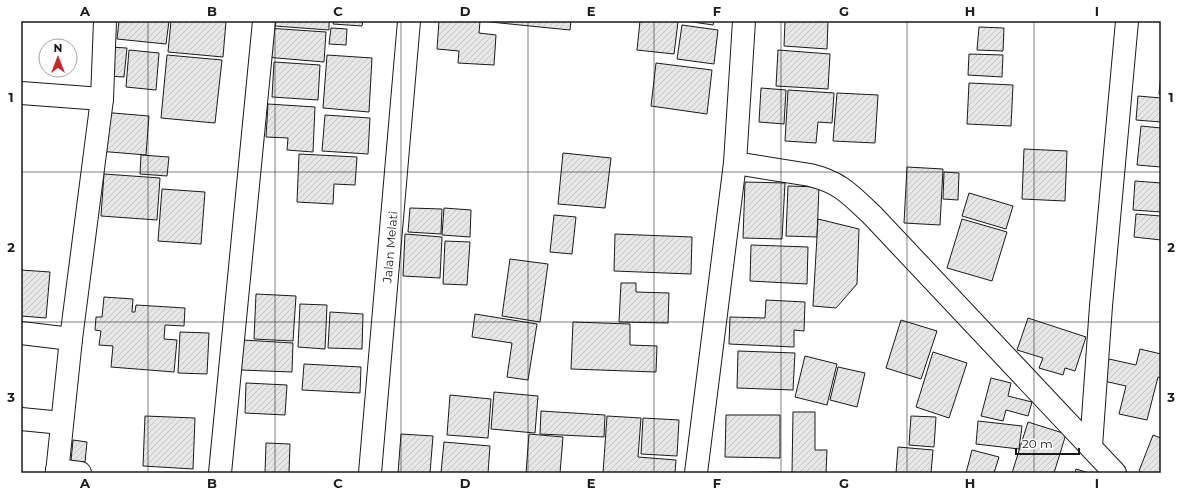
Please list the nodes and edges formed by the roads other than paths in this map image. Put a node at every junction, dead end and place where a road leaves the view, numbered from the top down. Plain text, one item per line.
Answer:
1 (105, 21) edge
2 (264, 21) edge
3 (409, 21) edge
4 (744, 21) edge
5 (1127, 21) edge
6 (21, 93) edge
7 (102, 99) junction
8 (735, 163) junction
9 (21, 333) edge
10 (71, 339) junction
11 (21, 419) edge
12 (62, 423) junction
13 (1091, 446) junction
14 (57, 471) edge
15 (80, 473) edge
16 (220, 473) edge
17 (370, 473) edge
18 (696, 473) edge
19 (1115, 473) edge

1 - 7 street
2 - 16 street
3 - 17 street, Jalan Melati
4 - 8 street
5 - 13 street
6 - 7 street
7 - 10 street
8 - 13 street
8 - 18 street
9 - 10 street
10 - 12 street
11 - 12 street
12 - 14 street
13 - 19 street
14 - 15 street

